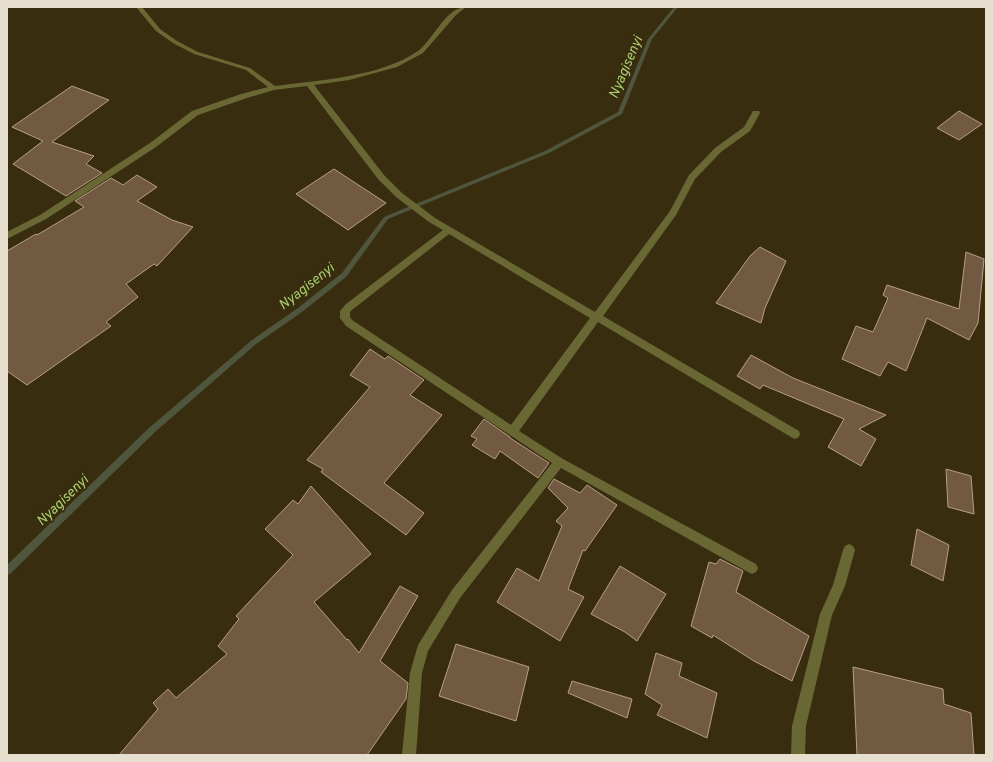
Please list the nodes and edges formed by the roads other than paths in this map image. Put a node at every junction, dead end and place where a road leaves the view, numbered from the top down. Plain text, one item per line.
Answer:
1 (139, 7) edge
2 (463, 7) edge
3 (309, 83) junction
4 (274, 88) junction
5 (756, 113) dead end
6 (448, 230) junction
7 (7, 236) edge
8 (597, 316) junction
9 (512, 432) junction
10 (795, 434) dead end
11 (559, 462) junction
12 (849, 550) dead end
13 (752, 568) dead end
14 (409, 755) edge
15 (798, 755) edge

1 - 4 street
2 - 3 street
3 - 4 street
3 - 6 street
4 - 7 street
5 - 8 street
6 - 8 street
6 - 9 street
8 - 9 street
8 - 10 street
9 - 11 street
11 - 13 street
11 - 14 street
12 - 15 street

